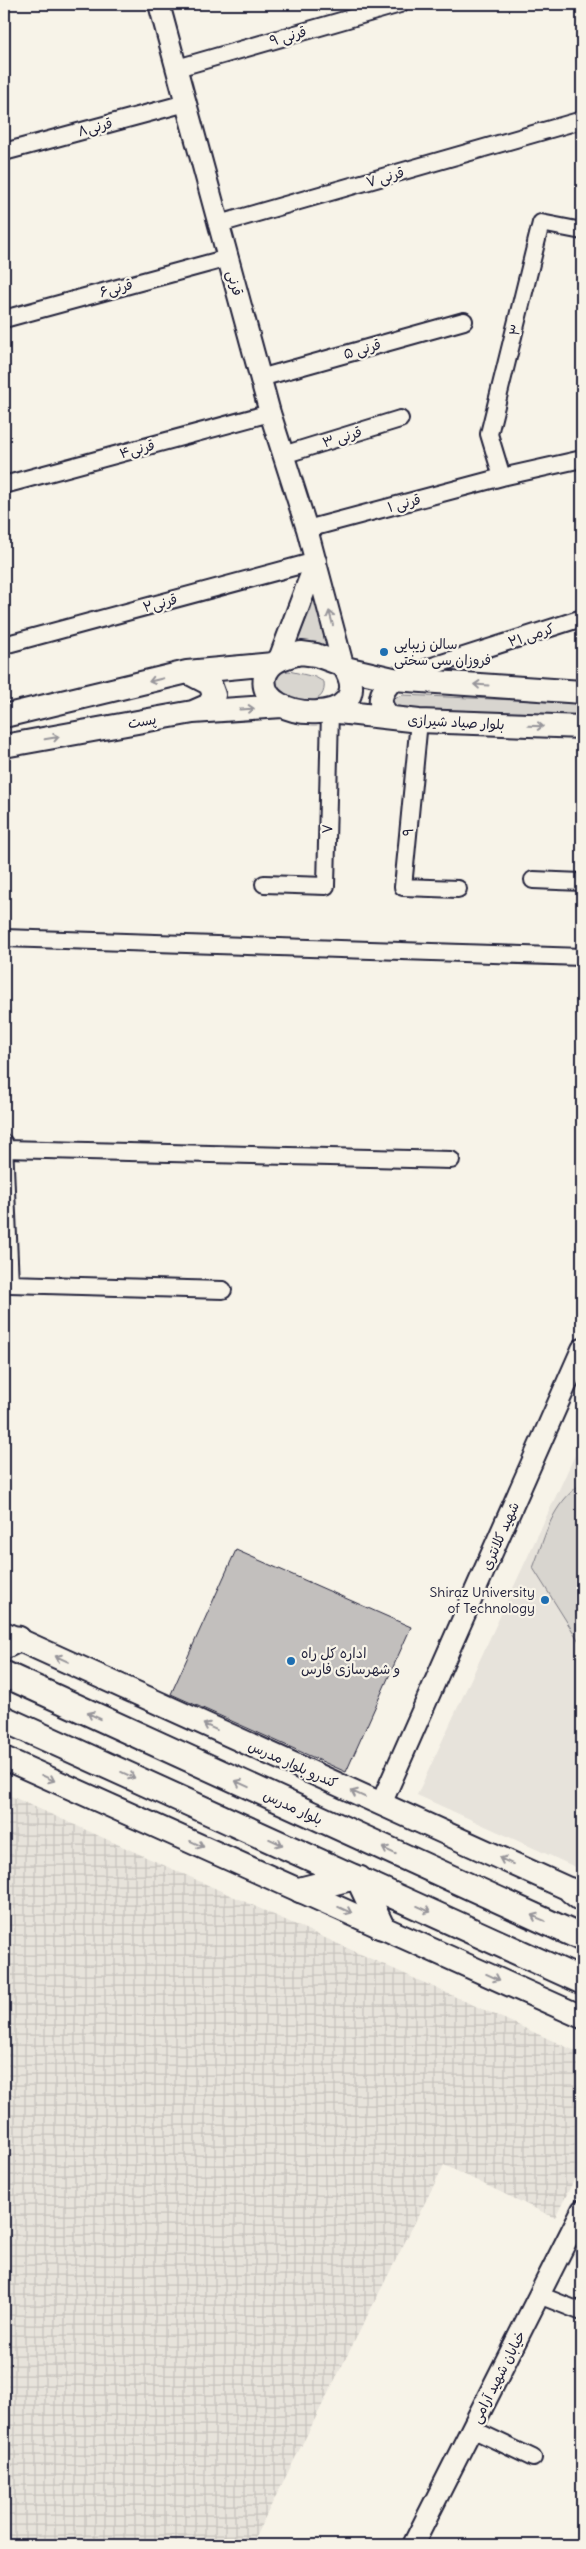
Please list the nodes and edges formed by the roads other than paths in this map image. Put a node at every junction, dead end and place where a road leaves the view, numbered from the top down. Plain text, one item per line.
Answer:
1 (159, 4) edge
2 (400, 4) edge
3 (177, 68) junction
4 (186, 103) junction
5 (582, 120) edge
6 (4, 152) edge
7 (219, 224) junction
8 (582, 231) edge
9 (228, 258) junction
10 (4, 319) edge
11 (464, 321) dead end
12 (260, 378) junction
13 (270, 413) junction
14 (400, 419) dead end
15 (283, 455) junction
16 (582, 459) edge
17 (502, 477) junction
18 (4, 485) edge
19 (307, 529) junction
20 (316, 561) junction
21 (582, 618) edge
22 (4, 645) edge
23 (276, 661) junction
24 (344, 667) junction
25 (187, 672) junction
26 (393, 679) junction
27 (582, 692) edge
28 (282, 706) junction
29 (330, 711) junction
30 (193, 712) junction
31 (4, 716) edge
32 (390, 718) junction
33 (418, 721) junction
34 (582, 728) edge
35 (4, 746) edge
36 (533, 880) dead end
37 (582, 882) edge
38 (264, 884) dead end
39 (458, 889) dead end
40 (4, 938) edge
41 (582, 957) edge
42 (5, 1146) edge
43 (451, 1160) dead end
44 (224, 1290) dead end
45 (582, 1349) edge
46 (9, 1639) edge
47 (4, 1674) edge
48 (4, 1719) edge
49 (4, 1758) edge
50 (381, 1804) junction
51 (356, 1878) junction
52 (301, 1890) junction
53 (579, 1895) edge
54 (381, 1926) junction
55 (582, 1938) edge
56 (582, 1981) edge
57 (582, 2017) edge
58 (582, 2210) edge
59 (539, 2295) junction
60 (582, 2312) edge
61 (472, 2429) junction
62 (533, 2458) dead end
63 (413, 2545) edge

1 - 3 street, قرنی
2 - 3 street, قرنی ۹
3 - 4 street, قرنی
4 - 6 street, قرنی۸
4 - 7 street, قرنی
5 - 7 street, قرنی ۷
7 - 9 street, قرنی
8 - 17 street, ۳
9 - 10 street, قرنی۶
9 - 12 street, قرنی
11 - 12 street, قرنی ۵
12 - 13 street, قرنی
13 - 15 street, قرنی
13 - 18 street, قرنی۴
14 - 15 street, قرنی ۳
15 - 19 street, قرنی
16 - 17 street, قرنی ۱
17 - 19 street, قرنی ۱
19 - 20 street, قرنی
20 - 22 street, قرنی۲
20 - 23 street
24 -> 20 street, قرنی
21 - 26 street, کرمی ۲۱
23 - 24 main road
23 - 25 main road
23 - 28 main road
24 - 26 main road
24 - 29 main road
25 - 30 main road
25 -> 31 main road
27 -> 26 main road
26 - 32 main road
28 - 29 main road
30 -> 28 main road, پست
29 - 32 main road, بلوار صیاد شیرازی
29 - 38 street, ۷
35 -> 30 main road, پست
32 - 33 main road, بلوار صیاد شیرازی
33 -> 34 main road, بلوار صیاد شیرازی
33 - 39 street, ۹
36 - 37 street
40 - 41 street
42 - 43 street
42 - 44 street
45 - 50 street, شهید کلانتری
50 -> 46 main road, کندرو بلوار مدرس
55 -> 47 main road, بلوار مدرس
48 -> 51 main road
49 -> 52 main road
53 -> 50 main road, کندرو بلوار مدرس
51 - 52 main road
51 - 54 main road
51 -> 56 main road
52 -> 54 main road
54 -> 57 main road
58 - 59 street, خیابان شهید آرامی
59 - 60 street
59 - 61 street, خیابان شهید آرامی
61 - 62 street
61 - 63 street, خیابان شهید آرامی

